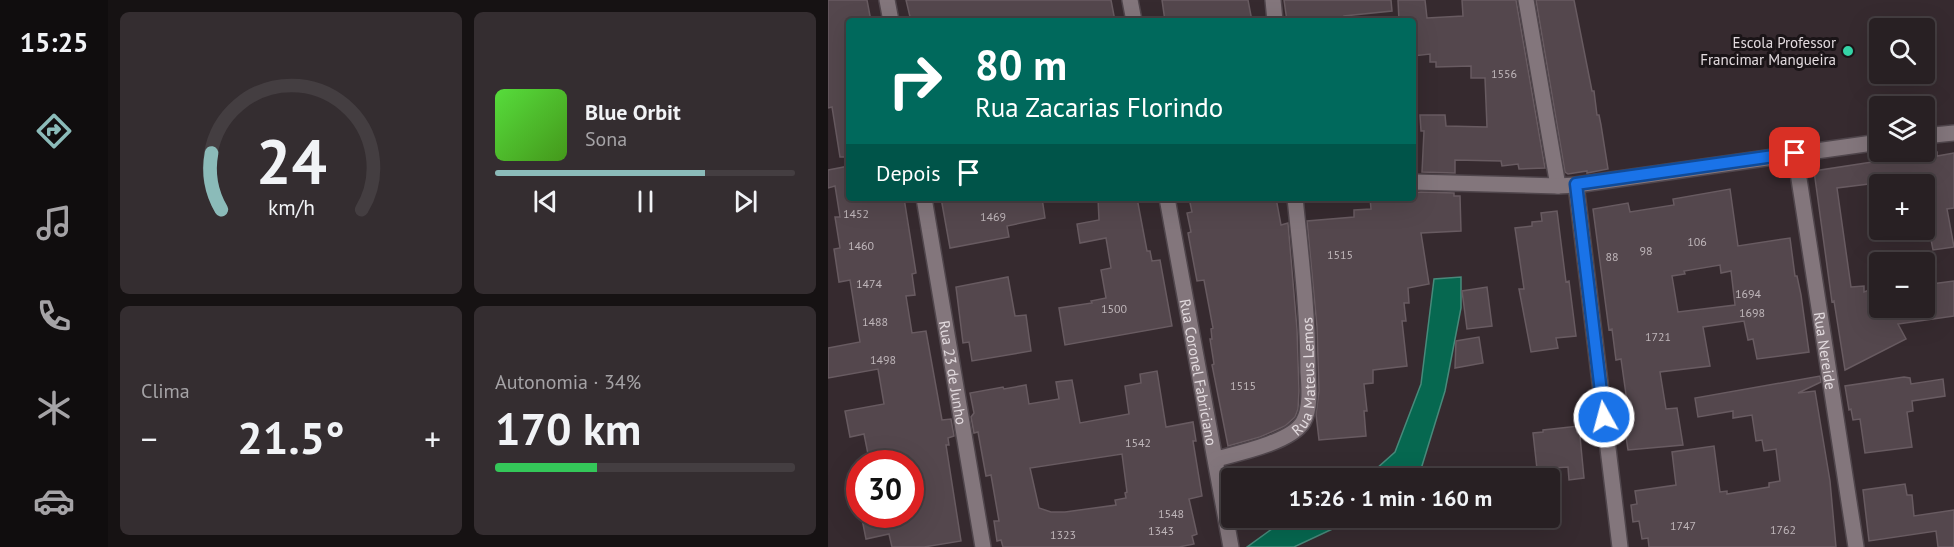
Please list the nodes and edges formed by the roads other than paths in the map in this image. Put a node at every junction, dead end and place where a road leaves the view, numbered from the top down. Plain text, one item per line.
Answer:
1 (887, 0) edge
2 (1130, 0) edge
3 (1273, 0) edge
4 (1526, 0) edge
5 (890, 18) edge
6 (1133, 18) edge
7 (1275, 18) edge
8 (1954, 133) edge
9 (1935, 135) edge
10 (1869, 143) edge
11 (1795, 153) junction
12 (1416, 182) edge
13 (1576, 184) junction
14 (1558, 186) junction
15 (925, 201) edge
16 (1168, 201) edge
17 (1295, 201) edge
18 (1216, 459) junction
19 (983, 547) edge
20 (1231, 547) edge
21 (1620, 547) edge
22 (1856, 547) edge

1 - 5 street
2 - 6 street
3 - 7 street
4 - 14 street
8 - 9 street
10 - 11 street
11 - 13 street
11 - 22 street, Rua Nereide
12 - 14 street
13 - 14 street
13 - 21 street
15 - 19 street, Rua 23 de Junho
16 - 18 street, Rua Coronel Fabriciano
17 - 18 street, Rua Mateus Lemos
18 - 20 street, Rua Coronel Fabriciano

